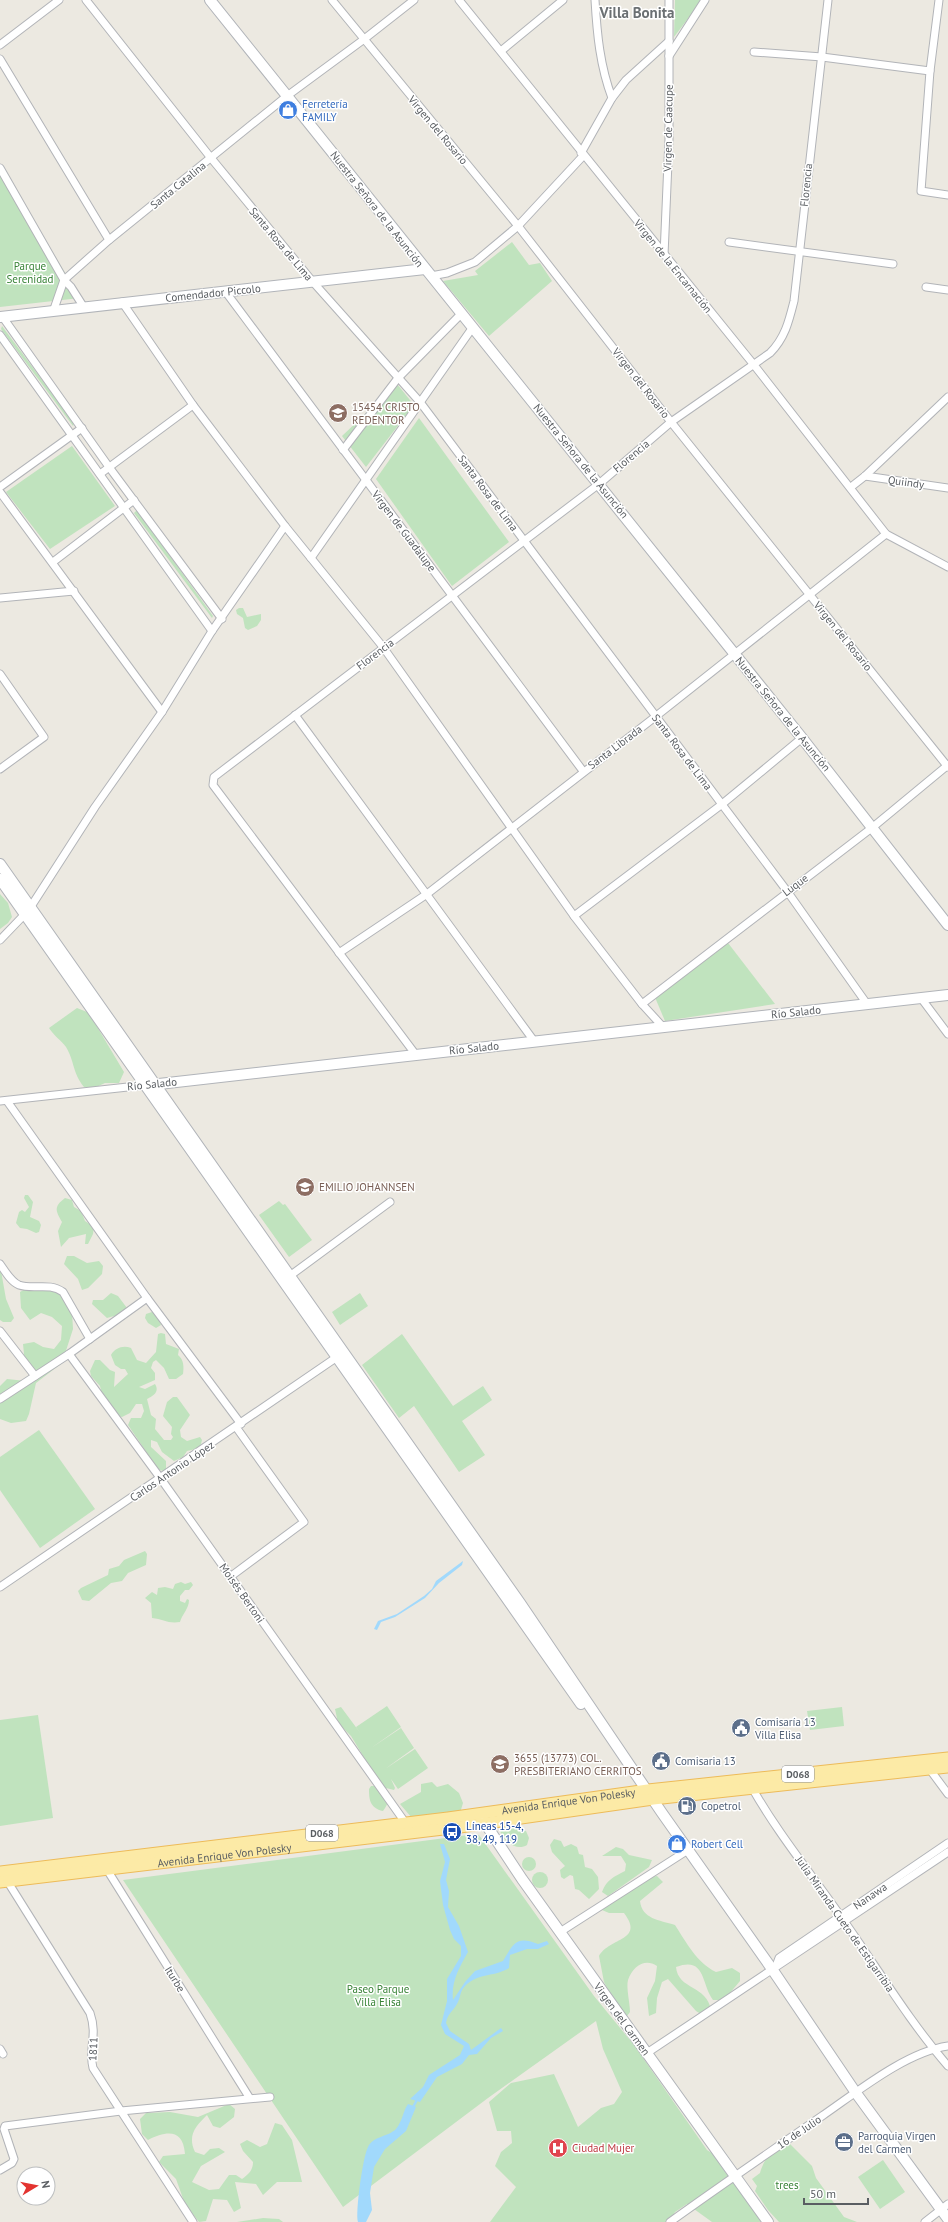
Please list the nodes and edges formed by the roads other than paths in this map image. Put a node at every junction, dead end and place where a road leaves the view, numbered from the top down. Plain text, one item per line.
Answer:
1 (59, 0) edge
2 (86, 0) edge
3 (210, 0) edge
4 (332, 0) edge
5 (414, 0) edge
6 (459, 0) edge
7 (563, 0) edge
8 (595, 0) edge
9 (669, 0) edge
10 (705, 0) edge
11 (828, 0) edge
12 (939, 0) edge
13 (363, 40) junction
14 (669, 41) junction
15 (0, 46) edge
16 (501, 51) junction
17 (754, 52) dead end
18 (669, 56) junction
19 (822, 57) junction
20 (0, 59) edge
21 (930, 71) junction
22 (287, 96) junction
23 (612, 98) junction
24 (582, 154) junction
25 (211, 158) junction
26 (0, 168) edge
27 (948, 195) edge
28 (518, 226) junction
29 (109, 240) junction
30 (729, 242) dead end
31 (799, 251) junction
32 (664, 256) junction
33 (893, 264) dead end
34 (428, 273) junction
35 (64, 280) junction
36 (313, 282) junction
37 (926, 287) dead end
38 (948, 290) edge
39 (225, 291) junction
40 (122, 302) junction
41 (83, 306) junction
42 (54, 309) junction
43 (462, 313) junction
44 (1, 316) edge
45 (473, 327) junction
46 (0, 335) edge
47 (754, 365) junction
48 (398, 378) junction
49 (948, 397) edge
50 (420, 402) junction
51 (193, 405) junction
52 (671, 422) junction
53 (82, 428) junction
54 (72, 436) junction
55 (343, 450) junction
56 (109, 467) junction
57 (100, 474) junction
58 (865, 476) junction
59 (366, 480) junction
60 (599, 484) junction
61 (0, 487) edge
62 (851, 487) junction
63 (948, 488) edge
64 (1, 495) edge
65 (134, 500) junction
66 (124, 508) junction
67 (285, 526) junction
68 (886, 534) junction
69 (524, 541) junction
70 (311, 558) junction
71 (53, 562) junction
72 (948, 567) edge
73 (74, 591) junction
74 (809, 595) junction
75 (452, 596) junction
76 (0, 598) edge
77 (222, 619) junction
78 (212, 631) junction
79 (383, 647) junction
80 (735, 654) junction
81 (0, 674) edge
82 (162, 712) junction
83 (295, 715) junction
84 (656, 717) junction
85 (802, 738) junction
86 (948, 766) edge
87 (0, 769) edge
88 (583, 771) junction
89 (721, 805) junction
90 (873, 827) junction
91 (510, 829) junction
92 (0, 864) edge
93 (0, 879) edge
94 (787, 891) junction
95 (427, 894) junction
96 (28, 911) junction
97 (574, 916) junction
98 (948, 925) edge
99 (0, 940) edge
100 (339, 953) junction
101 (948, 995) edge
102 (921, 998) junction
103 (642, 1004) junction
104 (867, 1004) junction
105 (663, 1027) junction
106 (948, 1034) edge
107 (534, 1041) junction
108 (416, 1055) junction
109 (151, 1085) junction
110 (4, 1101) edge
111 (390, 1202) dead end
112 (0, 1264) edge
113 (287, 1279) junction
114 (147, 1298) junction
115 (0, 1331) edge
116 (90, 1339) junction
117 (69, 1354) junction
118 (340, 1355) junction
119 (35, 1376) junction
120 (0, 1399) edge
121 (238, 1426) junction
122 (161, 1479) junction
123 (230, 1577) junction
124 (0, 1587) edge
125 (948, 1758) edge
126 (927, 1765) junction
127 (948, 1767) edge
128 (750, 1783) junction
129 (948, 1794) edge
130 (647, 1795) junction
131 (478, 1814) junction
132 (405, 1823) junction
133 (485, 1824) junction
134 (412, 1833) junction
135 (948, 1843) edge
136 (688, 1850) junction
137 (948, 1852) edge
138 (172, 1857) junction
139 (104, 1865) junction
140 (2, 1877) edge
141 (842, 1918) junction
142 (560, 1932) junction
143 (774, 1967) junction
144 (948, 2046) edge
145 (933, 2048) junction
146 (647, 2054) junction
147 (948, 2066) edge
148 (856, 2093) junction
149 (249, 2097) junction
150 (270, 2097) dead end
151 (121, 2111) junction
152 (0, 2170) edge
153 (735, 2176) junction
154 (945, 2207) edge
155 (948, 2219) edge
156 (193, 2222) edge
157 (670, 2222) edge
158 (768, 2222) edge
159 (926, 2222) edge

1 - 15 street
2 - 25 street, Santa Rosa de Lima
3 - 22 street, Nuestra Señora de la Asunción
4 - 13 street, Virgen del Rosario
5 - 13 street, Santa Catalina
6 - 16 street, Virgen de la Encarnación
7 - 16 street
8 - 23 street
9 - 14 street, Virgen de Caacupe
10 - 18 street
11 - 19 street, Florencia
12 - 21 street
13 - 22 street, Santa Catalina
13 - 28 street, Virgen del Rosario
14 - 18 street, Virgen de Caacupe
14 - 23 street
16 - 24 street, Virgen de la Encarnación
17 - 19 street
18 - 32 street, Virgen de Caacupe
19 - 21 street
19 - 31 street, Florencia
20 - 29 street
21 - 27 street
22 - 25 street, Santa Catalina
22 - 34 street, Nuestra Señora de la Asunción
23 - 24 street
24 - 28 street
24 - 32 street, Virgen de la Encarnación
25 - 29 street, Santa Catalina
25 - 36 street, Santa Rosa de Lima
26 - 35 street
28 - 34 street
28 - 52 street, Virgen del Rosario
29 - 35 street, Santa Catalina
30 - 31 street
31 - 33 street
31 - 47 street, Florencia
32 - 47 street, Virgen de la Encarnación
34 - 36 street, Comendador Piccolo
34 - 43 street, Nuestra Señora de la Asunción
35 - 41 street
35 - 42 street
36 - 39 street, Comendador Piccolo
36 - 48 street, Santa Rosa de Lima
37 - 38 street
39 - 40 street, Comendador Piccolo
39 - 55 street, Virgen de Guadalupe
40 - 41 street, Comendador Piccolo
40 - 51 street
41 - 42 street, Comendador Piccolo
42 - 44 street, Comendador Piccolo
43 - 45 street, Nuestra Señora de la Asunción
43 - 48 street
44 - 53 street
45 - 50 street
45 - 60 street, Nuestra Señora de la Asunción
46 - 54 street
47 - 52 street, Florencia
47 - 62 street, Virgen de la Encarnación
48 - 50 street, Santa Rosa de Lima
48 - 55 street
49 - 58 street
50 - 59 street
50 - 69 street, Santa Rosa de Lima
51 - 56 street
51 - 67 street
52 - 60 street, Florencia
52 - 74 street, Virgen del Rosario
53 - 54 street
53 - 56 street
54 - 57 street
54 - 61 street
55 - 59 street, Virgen de Guadalupe
56 - 57 street
56 - 65 street
57 - 66 street
58 - 62 street
58 - 63 street, Quiindy
59 - 70 street
59 - 75 street, Virgen de Guadalupe
60 - 69 street, Florencia
60 - 80 street, Nuestra Señora de la Asunción
62 - 68 street, Virgen de la Encarnación
64 - 71 street
65 - 66 street
65 - 77 street
66 - 71 street
66 - 78 street
67 - 70 street
67 - 77 street
68 - 72 street
68 - 74 street, Santa Librada
69 - 75 street, Florencia
69 - 84 street, Santa Rosa de Lima
70 - 79 street
71 - 73 street
73 - 76 street
73 - 82 street
74 - 80 street, Santa Librada
74 - 86 street, Virgen del Rosario
75 - 79 street, Florencia
75 - 88 street, Virgen de Guadalupe
77 - 78 street
78 - 82 street
79 - 83 street, Florencia
79 - 91 street
80 - 84 street, Santa Librada
80 - 85 street, Nuestra Señora de la Asunción
81 - 87 street
82 - 96 street
83 - 95 street
83 - 100 street, Florencia
84 - 88 street, Santa Librada
84 - 89 street, Santa Rosa de Lima
85 - 89 street
85 - 90 street, Nuestra Señora de la Asunción
86 - 90 street, Luque
88 - 91 street, Santa Librada
89 - 94 street, Santa Rosa de Lima
89 - 97 street
90 - 94 street, Luque
90 - 98 street, Nuestra Señora de la Asunción
91 - 95 street, Santa Librada
91 - 97 street
92 - 96 street
93 - 96 street
94 - 103 street, Luque
94 - 104 street, Santa Rosa de Lima
95 - 100 street, Santa Librada
95 - 107 street
96 - 99 street
96 - 109 street
97 - 103 street
100 - 108 street
101 - 102 street, Río Salado
102 - 104 street, Río Salado
102 - 106 street
103 - 105 street
104 - 105 street, Río Salado
105 - 107 street, Río Salado
107 - 108 street, Río Salado
108 - 109 street, Río Salado
109 - 110 street, Río Salado
109 - 113 street
110 - 114 street
111 - 113 street
112 - 116 street
113 - 118 street
114 - 116 street
114 - 121 street
115 - 119 street
116 - 117 street
117 - 119 street
117 - 122 street, Moisés Bertoni
118 - 121 street, Carlos Antonio López
118 - 130 street
119 - 120 street
121 - 122 street, Carlos Antonio López
121 - 123 street
122 - 123 street, Moisés Bertoni
122 - 124 street, Carlos Antonio López
123 - 132 street, Moisés Bertoni
125 - 126 main road, Avenida Enrique Von Polesky / D068
126 - 127 main road, Avenida Enrique Von Polesky / D068
126 - 128 main road, Avenida Enrique Von Polesky / D068
126 - 129 street
128 - 130 main road, Avenida Enrique Von Polesky / D068
128 - 141 street, Julia Miranda Cueto de Estigarribia
130 - 131 main road, Avenida Enrique Von Polesky / D068
130 - 133 main road, Avenida Enrique Von Polesky / D068
130 - 136 street
131 - 132 main road, Avenida Enrique Von Polesky / D068
131 - 133 street, Virgen del Carmen
132 - 134 street, Moisés Bertoni
132 - 138 main road, Avenida Enrique Von Polesky / D068
133 - 134 main road, Avenida Enrique Von Polesky / D068
133 - 142 street, Virgen del Carmen
134 - 138 main road, Avenida Enrique Von Polesky / D068
135 - 141 street, Nanawa
136 - 142 street
136 - 143 street
137 - 141 street, Nanawa
138 - 139 main road, Avenida Enrique Von Polesky / D068
139 - 140 main road, Avenida Enrique Von Polesky / D068
139 - 149 street, Iturbe
140 - 151 street, 1811
141 - 143 street, Nanawa
141 - 145 street, Julia Miranda Cueto de Estigarribia
142 - 146 street, Virgen del Carmen
143 - 146 street, Nanawa
143 - 148 street
144 - 145 street, 16 de Julio
145 - 147 street, Julia Miranda Cueto de Estigarribia
145 - 148 street, 16 de Julio
146 - 153 street, Virgen del Carmen
148 - 153 street, 16 de Julio
148 - 154 street
149 - 150 street
149 - 151 street
151 - 152 street
151 - 156 street, 1811
153 - 157 street, 16 de Julio
153 - 158 street, Virgen del Carmen
154 - 155 street
154 - 159 street

